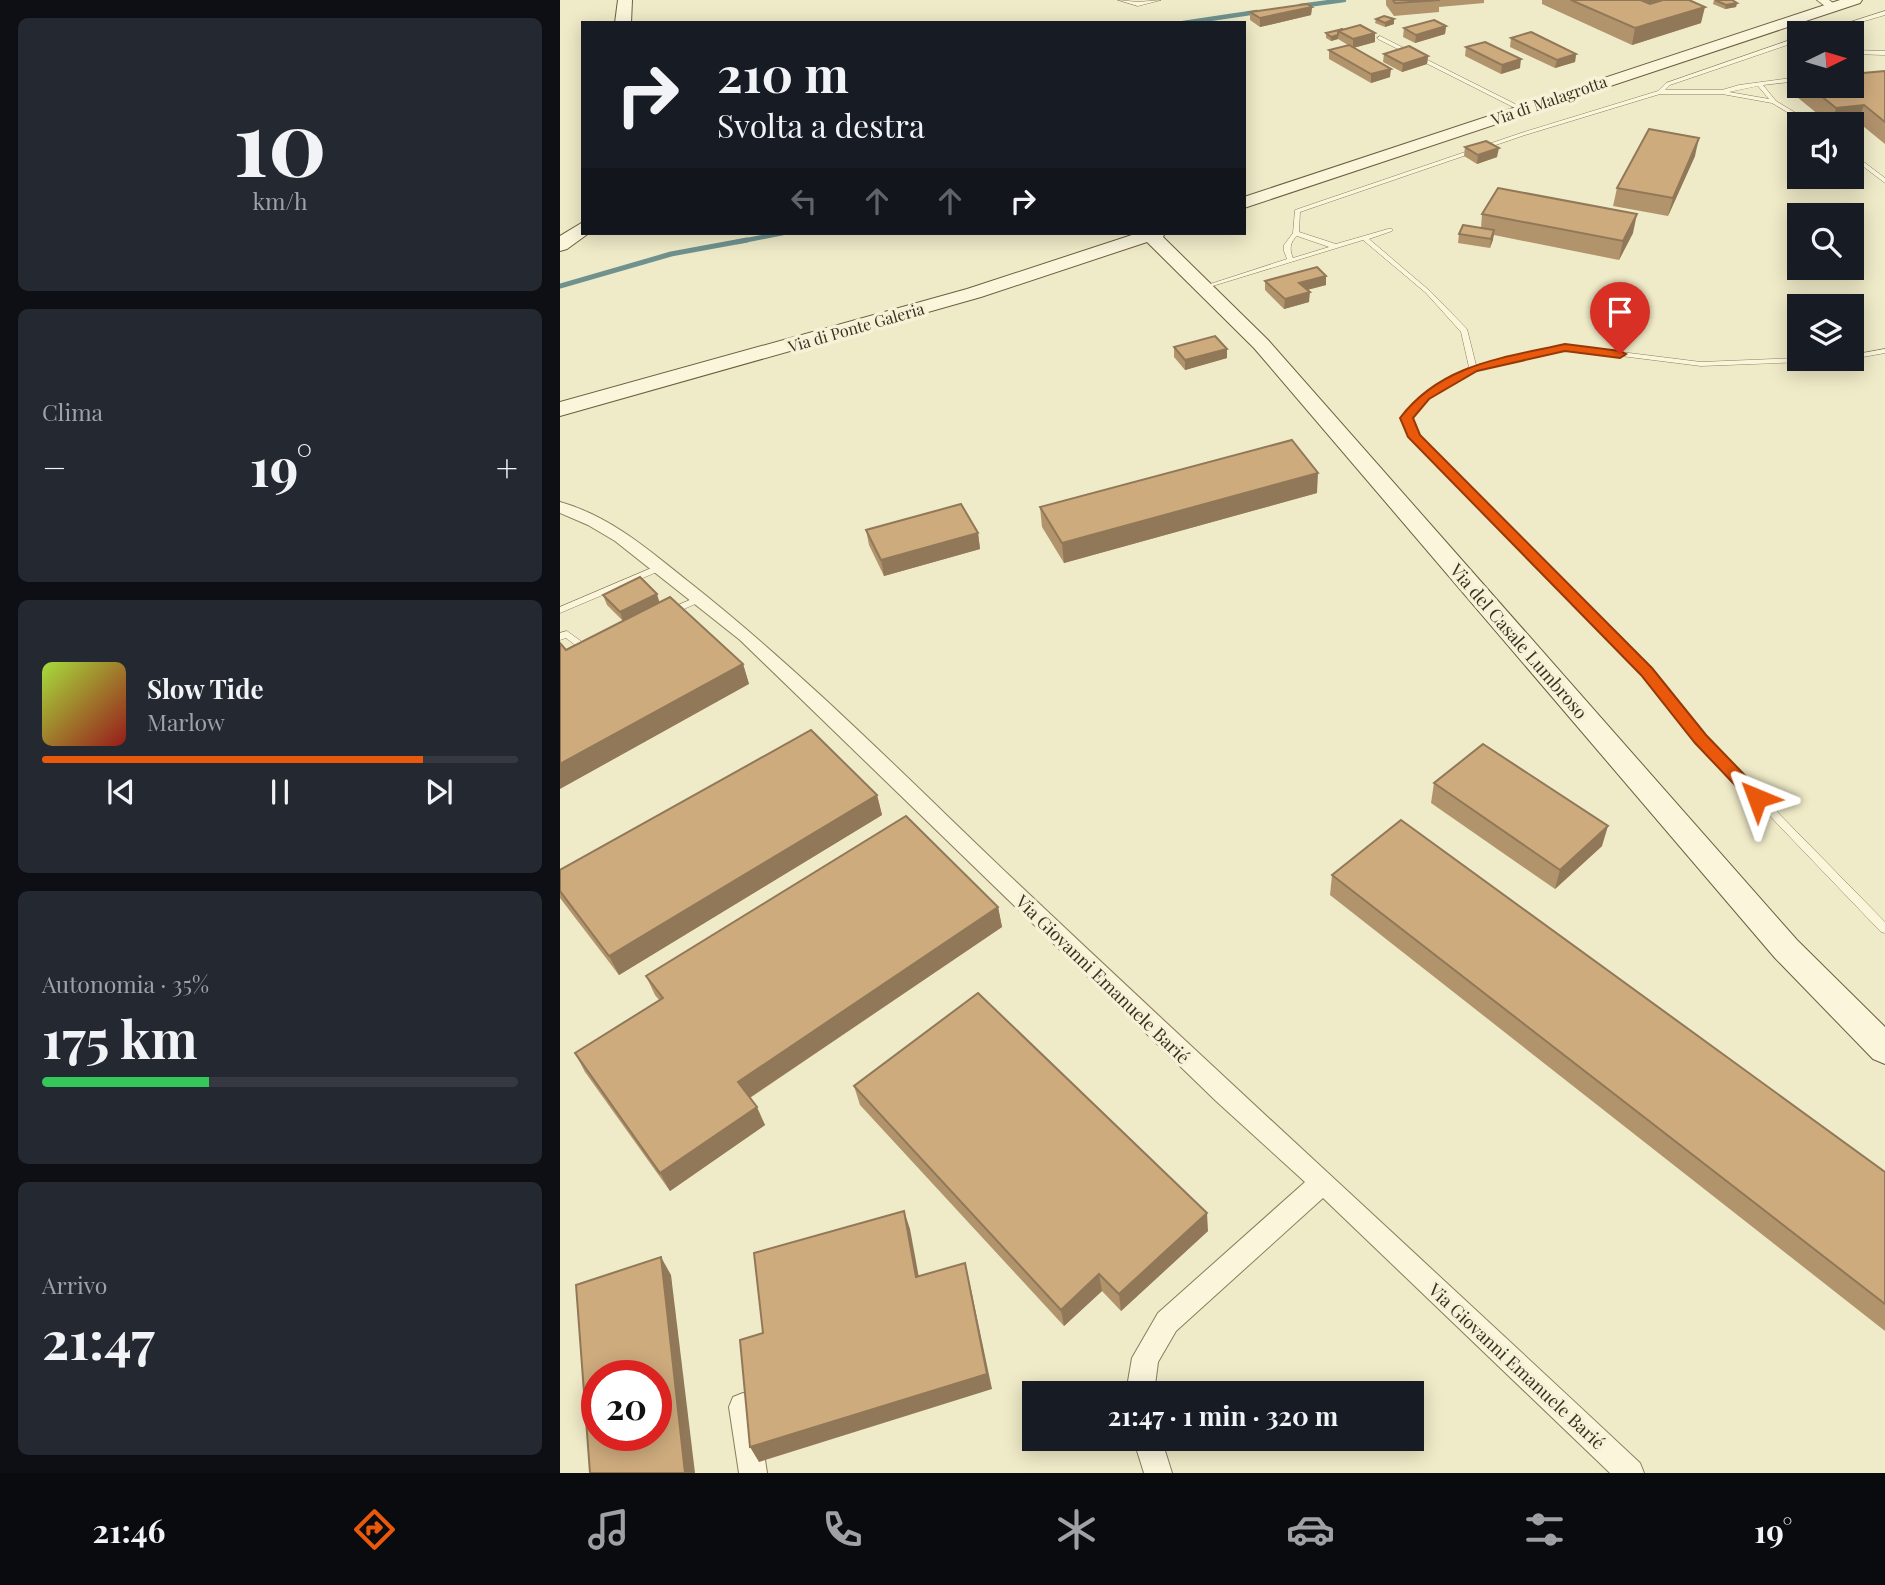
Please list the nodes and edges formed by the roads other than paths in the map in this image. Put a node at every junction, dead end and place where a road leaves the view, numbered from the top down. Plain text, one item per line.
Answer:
1 (625, 0) edge
2 (1121, 0) edge
3 (1157, 0) edge
4 (1854, 0) edge
5 (1828, 4) edge
6 (1885, 13) edge
7 (623, 21) edge
8 (1859, 21) edge
9 (1380, 38) dead end
10 (1787, 44) edge
11 (1864, 52) edge
12 (1885, 53) edge
13 (1787, 81) edge
14 (1761, 86) junction
15 (1660, 92) junction
16 (1723, 92) junction
17 (1774, 102) junction
18 (1521, 109) junction
19 (1791, 112) edge
20 (1864, 164) edge
21 (1885, 181) edge
22 (1246, 202) edge
23 (581, 229) edge
24 (1390, 230) dead end
25 (1296, 233) junction
26 (1150, 235) edge
27 (1154, 235) edge
28 (1364, 238) junction
29 (560, 245) edge
30 (1334, 246) junction
31 (1290, 259) junction
32 (1203, 288) junction
33 (1885, 351) edge
34 (1864, 355) edge
35 (1787, 361) edge
36 (1473, 368) junction
37 (560, 409) edge
38 (560, 507) edge
39 (661, 567) junction
40 (701, 598) junction
41 (560, 610) edge
42 (654, 619) edge
43 (560, 637) edge
44 (596, 645) edge
45 (1885, 929) edge
46 (1885, 1049) edge
47 (1323, 1182) junction
48 (1142, 1381) edge
49 (743, 1407) edge
50 (1151, 1451) edge
51 (753, 1473) edge
52 (1158, 1473) edge
53 (1630, 1473) edge

1 - 7 main road
2 - 3 lane
4 - 5 main road, Via di Malagrotta
5 - 18 main road, Via di Malagrotta
6 - 8 lane
9 - 18 lane
10 - 15 lane
11 - 12 lane
13 - 14 lane
14 - 16 lane
14 - 17 lane
15 - 16 lane
15 - 25 lane
16 - 17 lane
17 - 19 lane
18 - 22 main road, Via di Malagrotta
20 - 21 lane
23 - 29 main road
24 - 28 lane
25 - 30 lane
25 - 31 lane
26 - 37 main road, Via di Ponte Galeria
27 - 32 main road, Via del Casale Lumbroso
28 - 30 lane
28 - 36 lane
30 - 31 lane
31 - 32 lane
32 - 46 main road, Via del Casale Lumbroso
33 - 34 lane
35 - 36 lane
36 - 45 lane
38 - 39 street, Via Giovanni Emanuele Barié
39 - 40 street, Via Giovanni Emanuele Barié
39 - 41 lane
40 - 42 lane
40 - 47 street, Via Giovanni Emanuele Barié
43 - 44 lane
47 - 48 street
47 - 53 street, Via Giovanni Emanuele Barié
49 - 51 street
50 - 52 street

